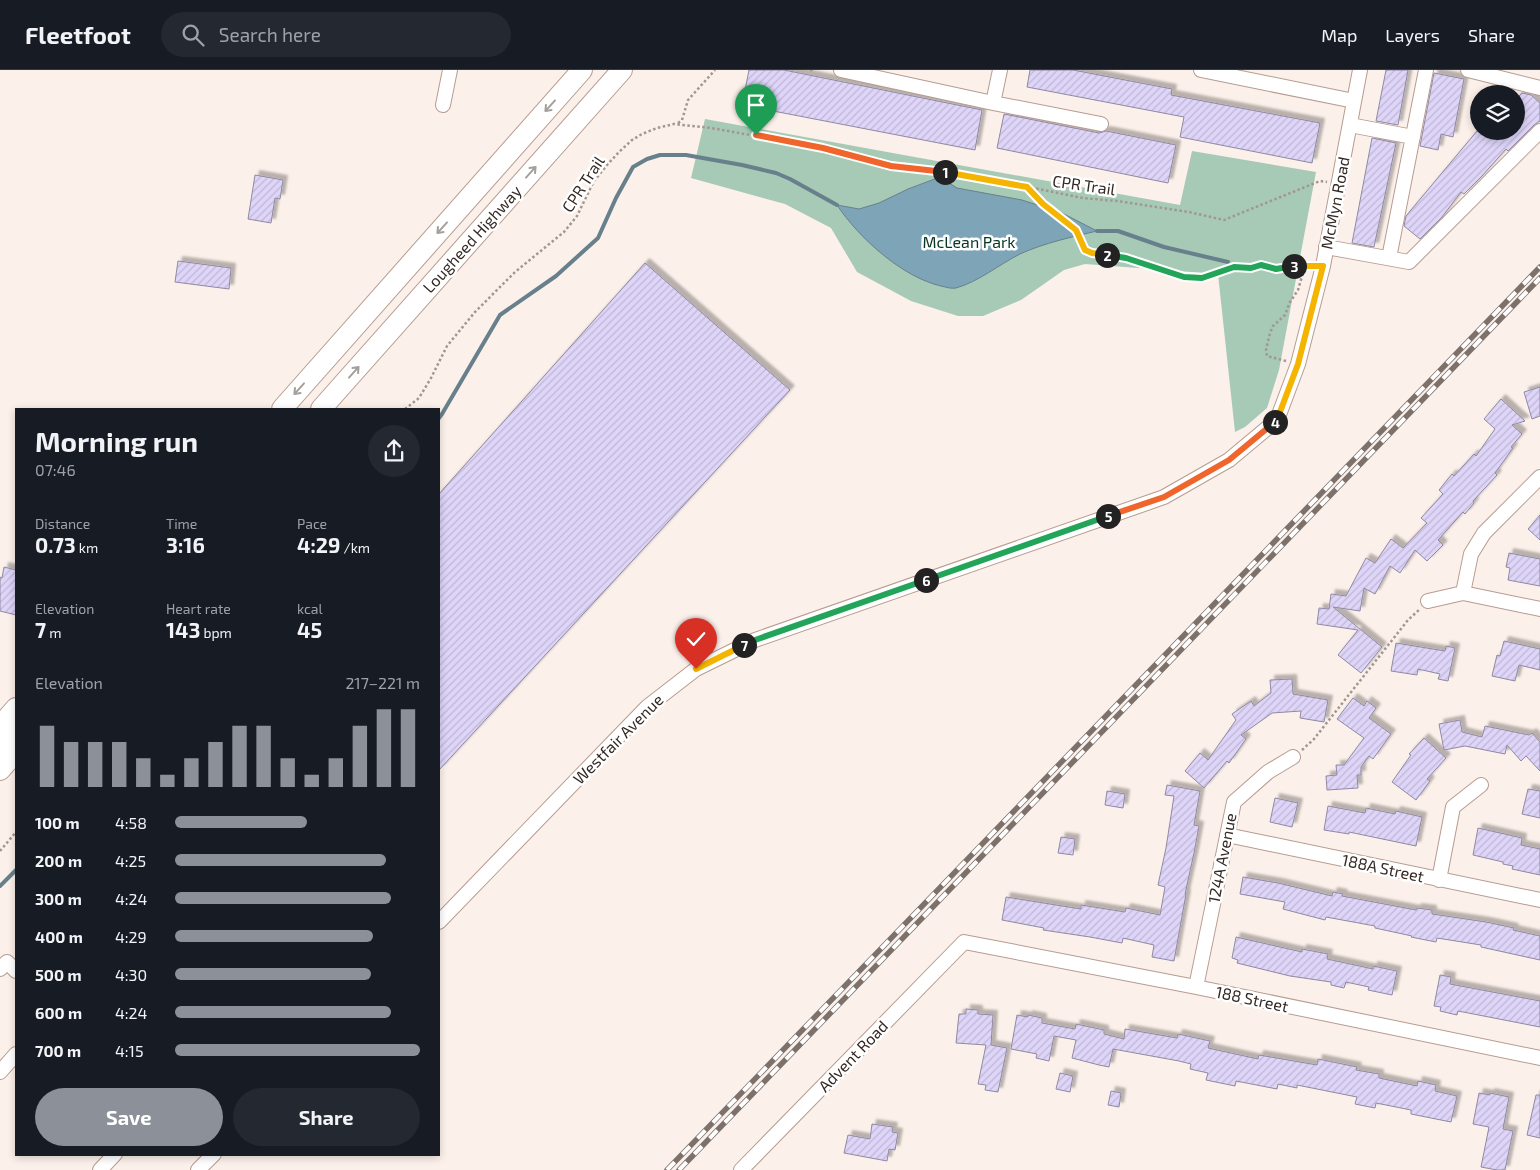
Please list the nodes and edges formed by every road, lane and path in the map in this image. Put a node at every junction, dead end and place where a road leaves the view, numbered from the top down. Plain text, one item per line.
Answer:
1 (450, 70) edge
2 (582, 70) edge
3 (622, 70) edge
4 (714, 70) edge
5 (841, 70) edge
6 (1000, 70) edge
7 (1201, 70) edge
8 (1360, 70) edge
9 (1426, 70) edge
10 (1468, 70) edge
11 (1540, 88) edge
12 (1354, 101) junction
13 (993, 103) junction
14 (443, 105) dead end
15 (677, 124) junction
16 (1101, 124) dead end
17 (1350, 125) junction
18 (1540, 131) edge
19 (1413, 137) junction
20 (1320, 181) dead end
21 (1027, 187) junction
22 (1326, 247) junction
23 (1389, 258) junction
24 (1305, 266) junction
25 (1323, 266) junction
26 (1298, 364) junction
27 (283, 408) edge
28 (322, 408) edge
29 (406, 408) edge
30 (1250, 444) joint
31 (1540, 477) edge
32 (1463, 593) junction
33 (1428, 601) joint
34 (1540, 609) edge
35 (15, 709) edge
36 (0, 726) edge
37 (15, 731) edge
38 (0, 749) edge
39 (15, 753) edge
40 (1293, 757) joint
41 (0, 770) edge
42 (15, 772) edge
43 (0, 780) edge
44 (1481, 785) dead end
45 (15, 833) edge
46 (1227, 835) junction
47 (0, 851) edge
48 (1439, 880) junction
49 (1540, 900) edge
50 (440, 921) edge
51 (964, 942) joint
52 (1196, 987) junction
53 (15, 1055) edge
54 (1540, 1058) edge
55 (0, 1072) edge
56 (113, 1156) edge
57 (212, 1156) edge
58 (100, 1170) edge
59 (198, 1170) edge
60 (741, 1170) edge

1 - 14 street
2 -> 27 highway, Lougheed Highway
28 -> 3 highway, Lougheed Highway
4 - 15 path
5 - 13 street
6 - 13 street
7 - 12 street
8 - 12 street, McMyn Road
9 - 19 street
10 - 11 street
12 - 17 street, McMyn Road
13 - 16 street
15 - 21 path, CPR Trail
15 - 29 path, CPR Trail
17 - 19 street
17 - 22 street, McMyn Road
18 - 23 street
19 - 23 street
20 - 21 path, CPR Trail
21 - 24 path
22 - 23 street
22 - 25 street, McMyn Road
24 - 25 path
24 - 26 path
25 - 26 street, McMyn Road
26 - 30 street, McMyn Road
30 - 50 street, Westfair Avenue
31 - 32 street
32 - 33 street
32 - 34 street
33 - 40 path
35 - 36 highway
37 - 38 highway
39 - 41 highway
40 - 46 street, 124A Avenue
42 - 43 highway
44 - 48 street
45 - 47 path
46 - 48 street, 188A Street
46 - 52 street, 124A Avenue
48 - 49 street, 188A Street
51 - 52 street, 188 Street
51 - 60 street, Advent Road
52 - 54 street, 188 Street
53 - 55 street
56 - 58 street
57 - 59 street

